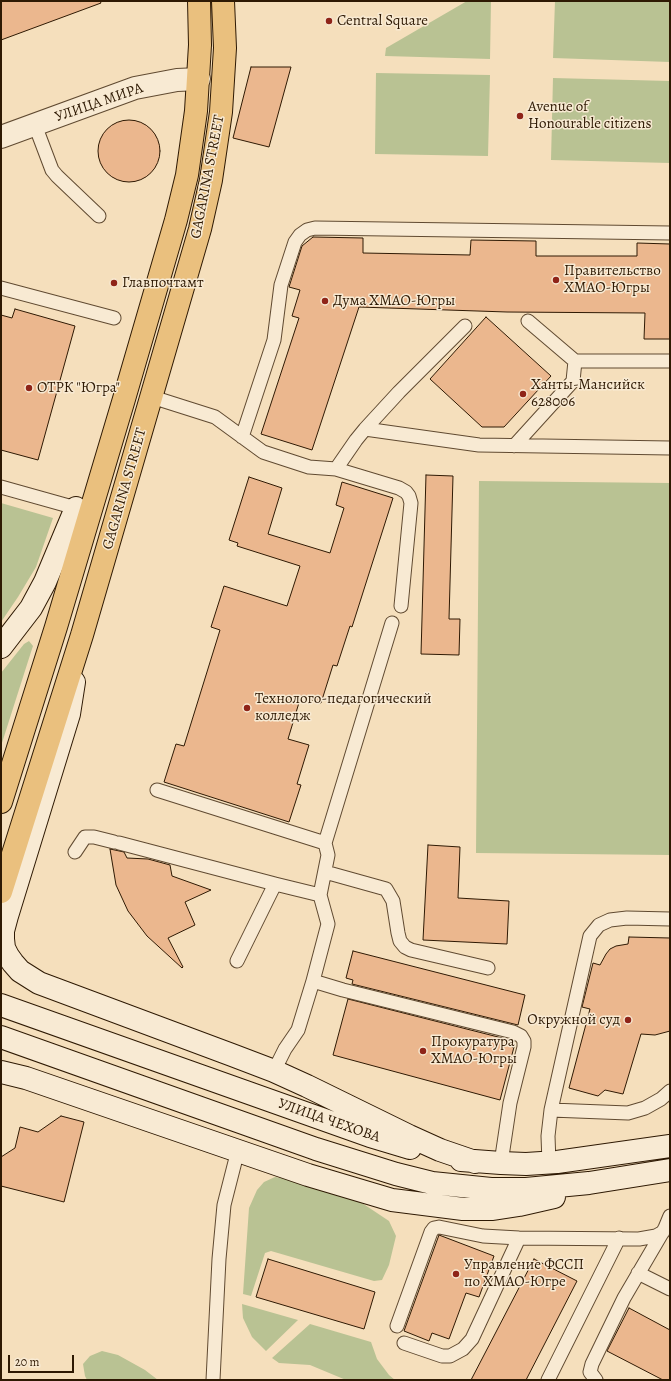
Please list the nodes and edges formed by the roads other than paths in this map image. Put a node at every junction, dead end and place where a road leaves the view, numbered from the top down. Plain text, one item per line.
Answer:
1 (199, 1) edge
2 (224, 1) edge
3 (199, 79) junction
4 (223, 81) junction
5 (34, 125) junction
6 (1, 137) edge
7 (99, 216) dead end
8 (176, 220) junction
9 (670, 233) edge
10 (1, 288) edge
11 (114, 318) dead end
12 (528, 321) dead end
13 (465, 326) dead end
14 (575, 361) junction
15 (670, 361) edge
16 (152, 397) junction
17 (124, 400) junction
18 (365, 428) junction
19 (242, 437) junction
20 (514, 446) junction
21 (670, 448) edge
22 (336, 469) junction
23 (1, 487) edge
24 (76, 508) junction
25 (401, 606) dead end
26 (392, 622) dead end
27 (56, 627) junction
28 (82, 635) junction
29 (1, 647) edge
30 (157, 790) dead end
31 (1, 802) edge
32 (29, 803) junction
33 (325, 843) junction
34 (75, 852) dead end
35 (325, 872) junction
36 (19, 876) junction
37 (275, 884) junction
38 (1, 892) edge
39 (320, 895) junction
40 (670, 919) edge
41 (237, 961) dead end
42 (488, 968) dead end
43 (313, 981) junction
44 (1, 1005) edge
45 (1, 1037) edge
46 (1, 1072) edge
47 (274, 1072) junction
48 (670, 1092) edge
49 (551, 1110) junction
50 (670, 1146) edge
51 (238, 1150) junction
52 (476, 1162) junction
53 (501, 1163) junction
54 (549, 1163) junction
55 (666, 1172) edge
56 (670, 1216) edge
57 (663, 1232) junction
58 (520, 1238) junction
59 (619, 1238) junction
60 (638, 1273) junction
61 (670, 1289) edge
62 (397, 1326) dead end
63 (404, 1343) dead end
64 (213, 1380) edge
65 (548, 1380) edge
66 (596, 1380) edge

1 - 3 main road, GAGARINA STREET
2 - 4 main road, GAGARINA STREET
3 - 4 main road
3 - 5 main road, УЛИЦА МИРА
3 - 8 main road, GAGARINA STREET
4 - 16 main road, GAGARINA STREET
5 - 6 main road, УЛИЦА МИРА
5 - 7 lane
8 - 17 main road, GAGARINA STREET
8 - 24 main road
9 - 19 lane
10 - 11 lane
12 - 14 lane
13 - 18 lane
14 - 15 lane
14 - 20 lane
16 - 19 lane
16 - 28 main road, GAGARINA STREET
17 - 24 main road
17 - 27 main road, GAGARINA STREET
18 - 20 lane
18 - 22 lane
19 - 22 lane
20 - 21 lane
22 - 25 lane
23 - 24 lane
24 - 27 main road
24 - 29 main road
26 - 33 lane
27 - 31 main road, GAGARINA STREET
28 - 32 main road, GAGARINA STREET
28 - 36 main road
30 - 33 lane
32 - 36 main road
32 - 38 main road, GAGARINA STREET
33 - 35 lane
34 - 37 lane
35 - 39 lane
35 - 42 lane
36 - 47 main road
37 - 39 lane
37 - 41 lane
39 - 43 lane
40 - 49 lane
43 - 47 lane
43 - 53 lane
44 - 52 main road, УЛИЦА ЧЕХОВА
45 - 55 main road, УЛИЦА ЧЕХОВА
46 - 51 main road
47 - 52 main road
48 - 49 lane
49 - 54 lane
50 - 54 main road, УЛИЦА ЧЕХОВА
51 - 55 main road
51 - 64 lane
52 - 53 main road, УЛИЦА ЧЕХОВА
53 - 54 main road, УЛИЦА ЧЕХОВА
56 - 57 lane
57 - 59 lane
57 - 60 lane
58 - 59 lane
58 - 62 lane
58 - 63 lane
59 - 65 lane
60 - 61 lane
60 - 66 lane

